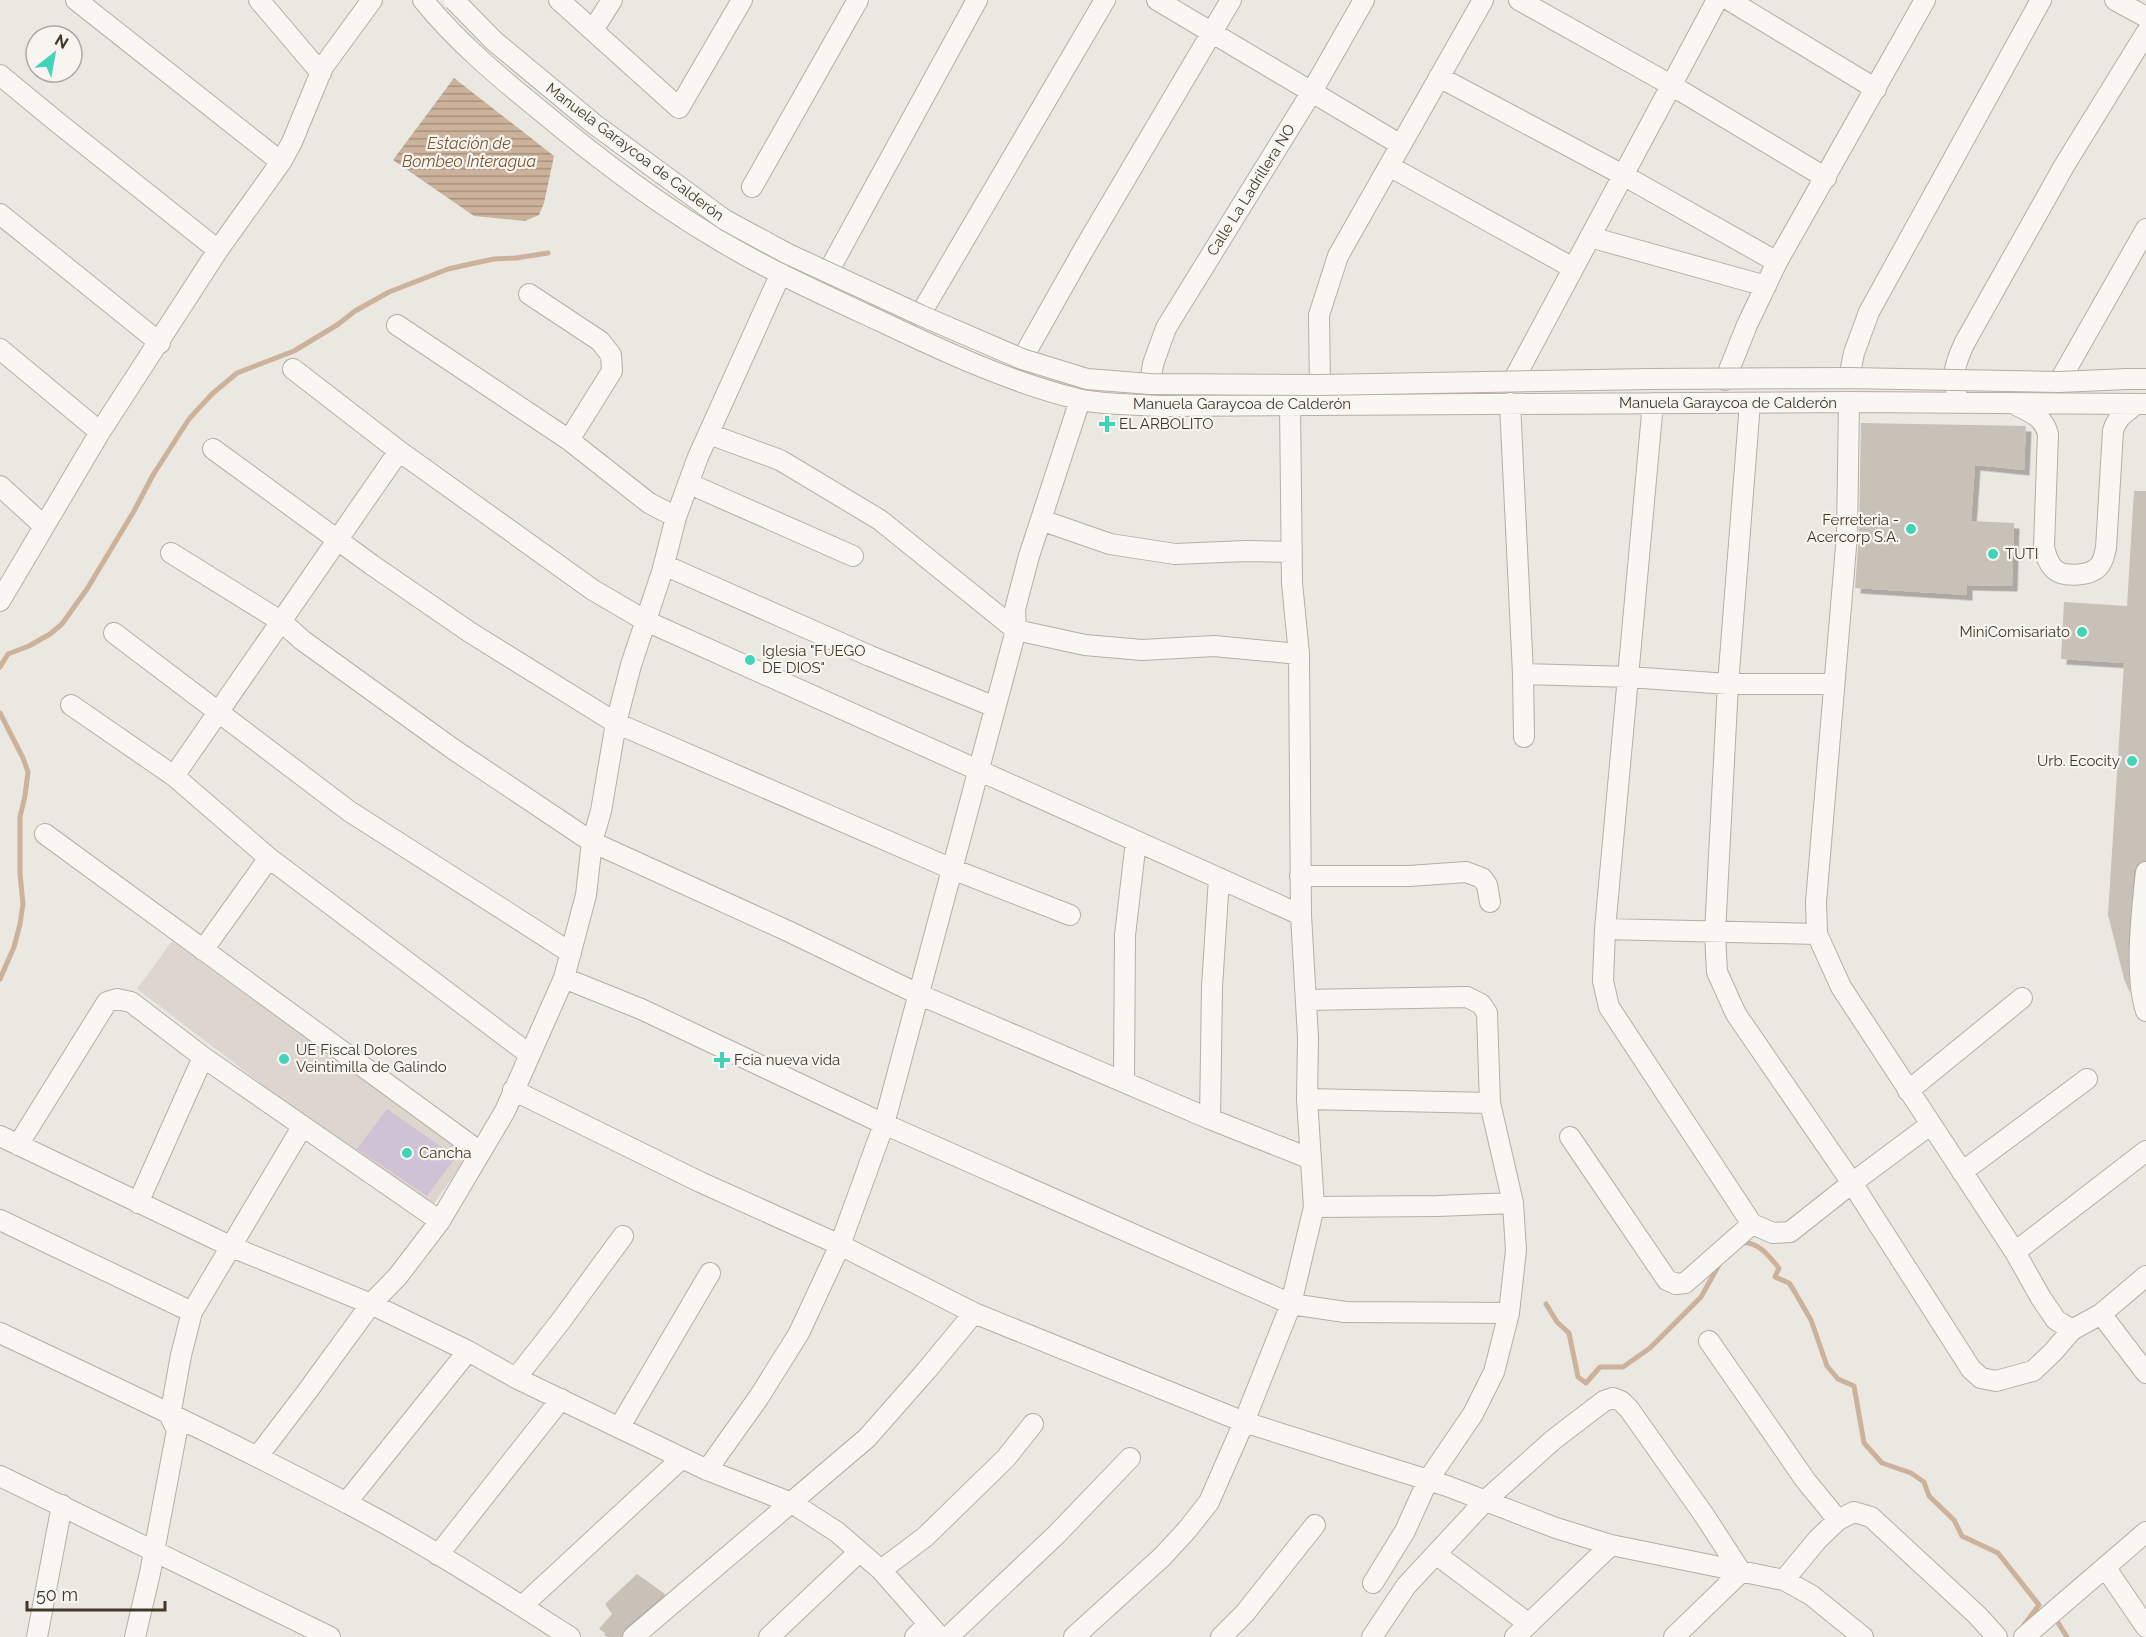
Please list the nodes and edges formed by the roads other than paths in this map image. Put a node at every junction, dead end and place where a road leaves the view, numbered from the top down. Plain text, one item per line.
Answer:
1 (76, 0) edge
2 (259, 0) edge
3 (372, 0) edge
4 (423, 0) edge
5 (454, 0) edge
6 (559, 0) edge
7 (612, 0) edge
8 (742, 0) edge
9 (858, 0) edge
10 (977, 0) edge
11 (1106, 0) edge
12 (1157, 0) edge
13 (1231, 0) edge
14 (1364, 0) edge
15 (1483, 0) edge
16 (1519, 0) edge
17 (1718, 0) edge
18 (1729, 0) edge
19 (1925, 0) edge
20 (2041, 0) edge
21 (2115, 0) edge
22 (2146, 17) edge
23 (593, 30) junction
24 (1211, 33) junction
25 (2146, 33) edge
26 (321, 73) junction
27 (0, 75) edge
28 (1439, 77) junction
29 (1671, 85) junction
30 (1875, 89) junction
31 (1311, 93) junction
32 (1401, 145) junction
33 (281, 162) junction
34 (1389, 166) junction
35 (1623, 175) junction
36 (1826, 178) junction
37 (752, 187) dead end
38 (0, 214) edge
39 (2146, 229) edge
40 (1590, 237) junction
41 (218, 250) junction
42 (1777, 262) junction
43 (1573, 268) junction
44 (828, 272) junction
45 (781, 273) junction
46 (1766, 286) junction
47 (529, 294) dead end
48 (920, 315) junction
49 (397, 325) dead end
50 (160, 343) junction
51 (0, 349) edge
52 (1022, 359) junction
53 (293, 369) dead end
54 (1849, 378) junction
55 (2137, 379) edge
56 (1725, 380) junction
57 (1953, 380) junction
58 (1512, 381) junction
59 (2059, 382) junction
60 (1150, 384) junction
61 (1320, 385) junction
62 (1080, 400) junction
63 (1849, 402) junction
64 (1510, 403) junction
65 (1653, 403) junction
66 (1750, 403) junction
67 (1958, 403) junction
68 (2013, 404) junction
69 (2141, 404) edge
70 (1290, 406) junction
71 (711, 430) junction
72 (100, 432) junction
73 (569, 440) junction
74 (213, 449) dead end
75 (399, 451) junction
76 (690, 484) junction
77 (0, 486) edge
78 (676, 517) junction
79 (1041, 520) junction
80 (44, 526) junction
81 (337, 540) junction
82 (1292, 552) junction
83 (171, 553) dead end
84 (853, 556) dead end
85 (664, 565) junction
86 (0, 601) edge
87 (645, 621) junction
88 (282, 622) junction
89 (1016, 630) junction
90 (114, 633) dead end
91 (1299, 654) junction
92 (1523, 674) junction
93 (1629, 677) junction
94 (1728, 684) junction
95 (1834, 684) junction
96 (71, 705) dead end
97 (995, 707) junction
98 (219, 713) junction
99 (616, 723) junction
100 (1524, 737) dead end
101 (978, 770) junction
102 (174, 776) junction
103 (45, 834) dead end
104 (1136, 841) junction
105 (592, 842) junction
106 (269, 858) junction
107 (952, 869) junction
108 (2146, 872) edge
109 (1300, 876) junction
110 (1219, 878) junction
111 (1490, 902) dead end
112 (2144, 910) edge
113 (1070, 915) dead end
114 (1301, 915) junction
115 (1605, 929) junction
116 (1715, 933) junction
117 (1817, 934) junction
118 (203, 950) junction
119 (571, 953) junction
120 (564, 978) junction
121 (918, 994) junction
122 (2144, 998) edge
123 (2022, 999) dead end
124 (1306, 1000) junction
125 (529, 1054) junction
126 (203, 1057) junction
127 (2087, 1079) dead end
128 (1124, 1082) junction
129 (513, 1090) junction
130 (1908, 1092) junction
131 (1307, 1099) junction
132 (1490, 1103) junction
133 (1210, 1119) junction
134 (884, 1124) junction
135 (1930, 1125) junction
136 (302, 1127) junction
137 (0, 1136) edge
138 (1570, 1137) dead end
139 (18, 1145) junction
140 (2146, 1151) edge
141 (480, 1152) junction
142 (1311, 1159) junction
143 (1962, 1172) junction
144 (1852, 1183) junction
145 (138, 1203) junction
146 (1513, 1203) junction
147 (1314, 1207) junction
148 (0, 1220) edge
149 (440, 1221) junction
150 (1752, 1224) junction
151 (623, 1236) dead end
152 (840, 1245) junction
153 (232, 1247) junction
154 (2015, 1252) junction
155 (710, 1273) dead end
156 (2146, 1276) edge
157 (371, 1304) junction
158 (1291, 1304) junction
159 (192, 1312) junction
160 (974, 1313) junction
161 (1509, 1313) junction
162 (2101, 1314) junction
163 (2072, 1330) junction
164 (0, 1333) edge
165 (1709, 1341) dead end
166 (468, 1351) junction
167 (2146, 1373) edge
168 (516, 1378) junction
169 (561, 1400) junction
170 (170, 1416) junction
171 (1244, 1422) junction
172 (1033, 1424) dead end
173 (619, 1428) junction
174 (258, 1456) junction
175 (682, 1458) junction
176 (1130, 1458) dead end
177 (706, 1470) junction
178 (0, 1476) edge
179 (1428, 1480) junction
180 (1480, 1498) junction
181 (346, 1503) junction
182 (792, 1503) junction
183 (62, 1505) junction
184 (1838, 1520) junction
185 (1315, 1525) dead end
186 (2146, 1532) edge
187 (1611, 1545) junction
188 (154, 1550) junction
189 (859, 1552) junction
190 (438, 1555) junction
191 (1437, 1555) junction
192 (2105, 1567) junction
193 (881, 1570) junction
194 (1741, 1572) junction
195 (1784, 1580) junction
196 (1374, 1583) dead end
197 (522, 1606) junction
198 (2146, 1627) edge
199 (1522, 1630) edge
200 (928, 1633) edge
201 (1856, 1635) edge
202 (37, 1637) edge
203 (135, 1637) edge
204 (330, 1637) edge
205 (570, 1637) edge
206 (633, 1637) edge
207 (769, 1637) edge
208 (948, 1637) edge
209 (1074, 1637) edge
210 (1221, 1637) edge
211 (1372, 1637) edge
212 (1674, 1637) edge
213 (1997, 1637) edge
214 (2024, 1637) edge

1 - 33 street
2 - 26 street
3 - 26 street
4 - 45 street, Manuela Garaycoa de Calderón
5 - 44 street, Manuela Garaycoa de Calderón, bridge
6 - 23 street
7 - 23 street
8 - 23 street
9 - 37 street
10 - 44 street
11 - 48 street
12 - 24 street
13 - 24 street
14 - 31 street, Calle La Ladrillera NO
15 - 28 street
16 - 29 street
17 - 29 street
18 - 30 street
19 - 30 street
20 - 54 street
21 - 22 street
24 - 31 street
24 - 52 street
25 - 57 street
26 - 33 street
27 - 41 street
28 - 32 street
28 - 35 street
29 - 35 street
29 - 36 street
30 - 36 street
31 - 32 street
31 - 60 street, Calle La Ladrillera NO
32 - 34 street
33 - 41 street
34 - 43 street
34 - 61 street
35 - 40 street
35 - 42 street
36 - 42 street
38 - 50 street
39 - 59 street
40 - 43 street
40 - 46 street
41 - 50 street
42 - 46 street
43 - 58 street
44 - 48 street, Manuela Garaycoa de Calderón, bridge
45 - 62 street, Manuela Garaycoa de Calderón
45 - 71 street
46 - 56 street
47 - 73 street
48 - 52 street, Manuela Garaycoa de Calderón, bridge
49 - 73 street
50 - 72 street
51 - 72 street
52 - 60 street, Manuela Garaycoa de Calderón, bridge
53 - 75 street
54 - 56 street, Manuela Garaycoa de Calderón, bridge
54 - 57 street, Manuela Garaycoa de Calderón, bridge
55 - 59 street, Manuela Garaycoa de Calderón, bridge
56 - 58 street, Manuela Garaycoa de Calderón, bridge
57 - 59 street, Manuela Garaycoa de Calderón, bridge
57 - 67 street
58 - 61 street, Manuela Garaycoa de Calderón, bridge
60 - 61 street, Manuela Garaycoa de Calderón, bridge
62 - 70 street, Manuela Garaycoa de Calderón
62 - 79 street
63 - 66 street, Manuela Garaycoa de Calderón
63 - 67 street, Manuela Garaycoa de Calderón
63 - 95 street
64 - 65 street, Manuela Garaycoa de Calderón
64 - 70 street, Manuela Garaycoa de Calderón
64 - 92 street
65 - 66 street, Manuela Garaycoa de Calderón
65 - 93 street
66 - 94 street
67 - 68 street, Manuela Garaycoa de Calderón
68 - 69 street, Manuela Garaycoa de Calderón
68 - 69 street
70 - 82 street
71 - 76 street
71 - 89 street
72 - 80 street
73 - 78 street
74 - 81 street
75 - 81 street
75 - 87 street
76 - 78 street
76 - 84 street
77 - 80 street
78 - 85 street
79 - 82 street
79 - 89 street
80 - 86 street
81 - 88 street
81 - 99 street
82 - 91 street
83 - 88 street
85 - 87 street
85 - 97 street
87 - 99 street
87 - 101 street
88 - 98 street
88 - 105 street
89 - 91 street
89 - 97 street
90 - 98 street
91 - 109 street
92 - 93 street
92 - 100 street
93 - 94 street
93 - 115 street
94 - 95 street
94 - 116 street
95 - 117 street
96 - 102 street
97 - 101 street
98 - 102 street
98 - 119 street
99 - 105 street
99 - 107 street
101 - 104 street
101 - 107 street
102 - 106 street
103 - 118 street
104 - 110 street
104 - 128 street
105 - 119 street
105 - 121 street
106 - 118 street
106 - 125 street
107 - 113 street
107 - 121 street
108 - 112 street
109 - 111 street
109 - 114 street
110 - 114 street
110 - 133 street
112 - 122 street
114 - 124 street
115 - 116 street
115 - 150 street
116 - 117 street
116 - 144 street
117 - 130 street
118 - 141 street
119 - 120 street
120 - 125 street
120 - 134 street
121 - 128 street
121 - 134 street
123 - 130 street
124 - 131 street
124 - 132 street
125 - 129 street
126 - 136 street
126 - 139 street
126 - 145 street
127 - 143 street
128 - 133 street
129 - 141 street
129 - 152 street
130 - 135 street
131 - 132 street
131 - 142 street
132 - 146 street
133 - 142 street
134 - 152 street
134 - 158 street
135 - 143 street
135 - 144 street
136 - 149 street
136 - 153 street
137 - 139 street
138 - 150 street
139 - 145 street
140 - 154 street
141 - 149 street
142 - 147 street
143 - 154 street
144 - 150 street
144 - 163 street
145 - 153 street
146 - 147 street
146 - 161 street
147 - 158 street
148 - 159 street
149 - 157 street
151 - 168 street
152 - 160 street
152 - 177 street
153 - 157 street
153 - 159 street
154 - 163 street
155 - 173 street
156 - 162 street
157 - 166 street
157 - 174 street
158 - 161 street
158 - 171 street
159 - 170 street
160 - 171 street
160 - 182 street
161 - 179 street
162 - 163 street
162 - 167 street
164 - 170 street
165 - 184 street
166 - 168 street
166 - 181 street
168 - 169 street
169 - 173 street
169 - 190 street
170 - 174 street
170 - 188 street
171 - 179 street
171 - 209 street
172 - 193 street
173 - 175 street
174 - 181 street
175 - 177 street
175 - 197 street
176 - 208 street
177 - 182 street
178 - 183 street
179 - 180 street
179 - 196 street
180 - 187 street
180 - 191 street
180 - 194 street
181 - 190 street
182 - 189 street
182 - 206 street
183 - 188 street
183 - 202 street
184 - 195 street
184 - 213 street
185 - 210 street
186 - 192 street
187 - 194 street
187 - 199 street
188 - 203 street
188 - 204 street
189 - 193 street
189 - 207 street
190 - 197 street
191 - 199 street
191 - 211 street
192 - 198 street
192 - 214 street
193 - 200 street
194 - 195 street
194 - 212 street
195 - 201 street
197 - 205 street

